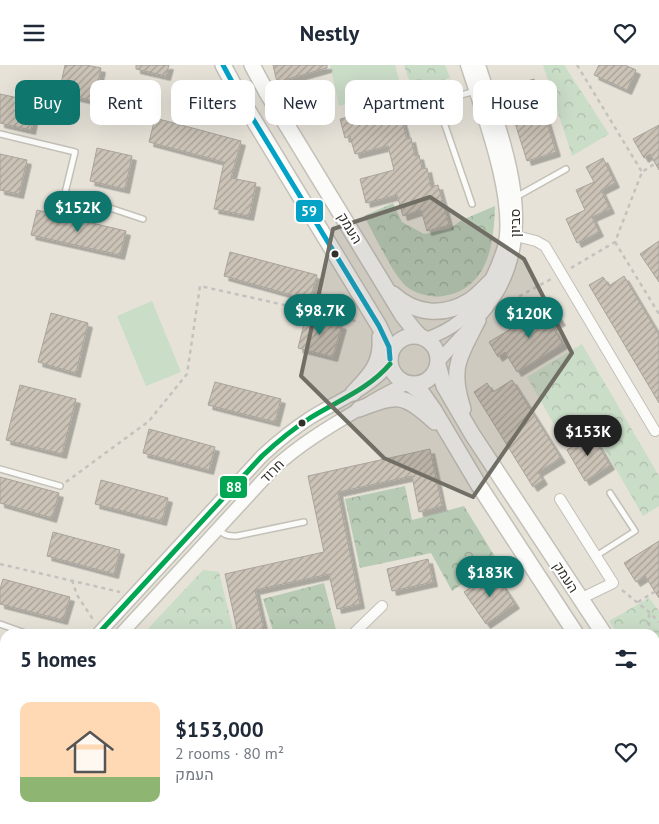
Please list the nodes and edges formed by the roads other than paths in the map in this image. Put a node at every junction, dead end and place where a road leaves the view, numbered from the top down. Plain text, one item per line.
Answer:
1 (223, 65) edge
2 (252, 65) edge
3 (467, 65) edge
4 (479, 65) edge
5 (473, 84) edge
6 (473, 92) edge
7 (486, 125) edge
8 (0, 134) edge
9 (566, 169) dead end
10 (515, 198) junction
11 (472, 204) dead end
12 (143, 219) dead end
13 (516, 236) junction
14 (490, 283) junction
15 (384, 285) junction
16 (478, 320) junction
17 (379, 326) junction
18 (424, 338) junction
19 (390, 362) junction
20 (438, 363) junction
21 (409, 384) junction
22 (353, 393) junction
23 (359, 409) junction
24 (446, 431) junction
25 (655, 431) dead end
26 (472, 434) junction
27 (0, 469) edge
28 (60, 486) road end
29 (610, 493) dead end
30 (560, 499) dead end
31 (304, 522) dead end
32 (218, 528) junction
33 (596, 555) junction
34 (580, 599) junction
35 (382, 606) dead end
36 (0, 624) edge
37 (14, 629) edge
38 (102, 629) edge
39 (126, 629) edge
40 (357, 629) edge
41 (573, 629) edge
42 (601, 629) edge

1 - 17 main road, העמק
2 - 15 main road, העמק
3 - 5 street, סביון
4 - 10 street, סביון
6 - 11 lane
7 - 14 street, סביון
8 - 12 lane
9 - 10 lane
10 - 13 street, סביון
13 - 16 street, סביון
13 - 25 street
14 - 15 main road
14 - 18 street, סביון
15 - 18 main road, העמק
16 - 20 street, סביון
16 - 26 main road
17 - 19 main road, העמק
17 - 22 main road
18 - 19 main road
18 - 20 main road
19 - 21 main road
19 - 22 street, חרוד
20 - 21 main road
20 - 26 main road, העמק
21 - 23 street, חרוד
21 - 24 main road, העמק
22 - 38 street, חרוד
23 - 24 main road
23 - 32 street, חרוד
24 - 41 main road, העמק
26 - 34 main road, העמק
27 - 28 lane
29 - 33 lane
30 - 33 street
31 - 32 lane
32 - 39 street, חרוד
33 - 34 street
34 - 42 main road, העמק
35 - 40 street
36 - 37 lane

